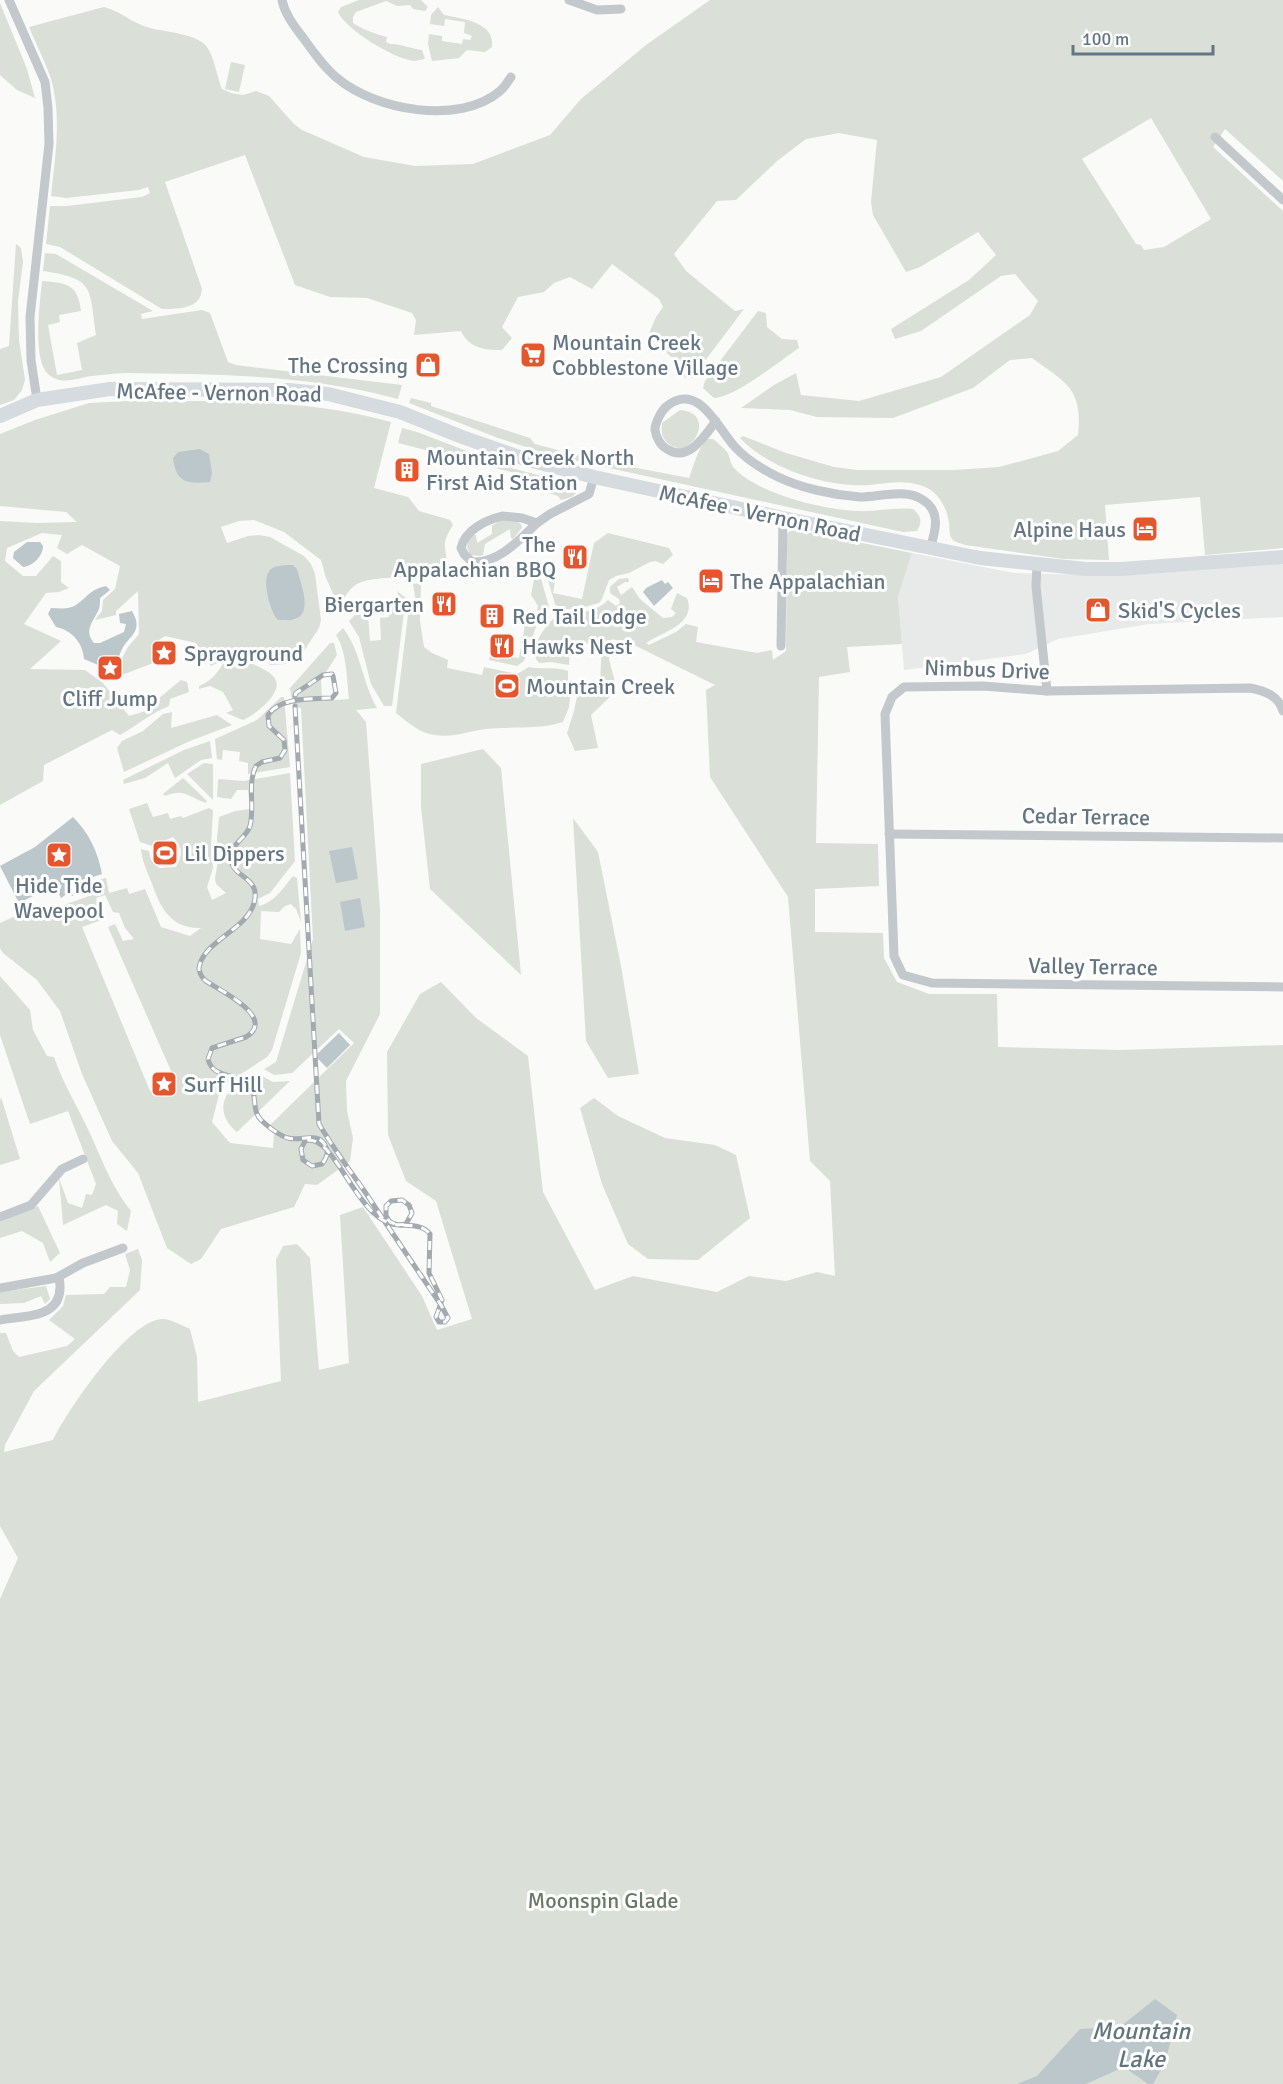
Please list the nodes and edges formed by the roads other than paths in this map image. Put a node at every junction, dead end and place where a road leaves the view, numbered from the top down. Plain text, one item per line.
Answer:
1 (9, 0) edge
2 (282, 0) edge
3 (569, 0) edge
4 (621, 9) dead end
5 (511, 77) dead end
6 (1215, 137) dead end
7 (1283, 200) edge
8 (37, 400) junction
9 (0, 416) edge
10 (716, 421) junction
11 (594, 477) junction
12 (783, 518) junction
13 (537, 523) junction
14 (930, 549) junction
15 (1283, 556) edge
16 (1037, 565) junction
17 (781, 646) dead end
18 (1047, 691) junction
19 (1283, 711) edge
20 (889, 834) junction
21 (1283, 837) edge
22 (903, 975) joint
23 (1283, 987) edge
24 (83, 1159) dead end
25 (0, 1217) edge
26 (123, 1248) dead end
27 (59, 1277) junction
28 (0, 1288) edge
29 (0, 1320) edge

1 - 8 street
2 - 5 street
3 - 4 street
6 - 7 street
8 - 9 main road, McAfee - Vernon Road
8 - 11 main road, McAfee - Vernon Road
10 - 10 street
10 - 14 street
11 - 12 main road, McAfee - Vernon Road
11 - 13 street
12 - 14 main road, McAfee - Vernon Road
12 - 17 street
13 - 13 street
14 - 16 main road, McAfee - Vernon Road
15 - 16 main road, McAfee - Vernon Road
16 - 18 street
18 - 19 street, Nimbus Drive
18 - 20 street, Nimbus Drive
20 - 21 street, Cedar Terrace
20 - 22 street, Nimbus Drive
22 - 23 street, Valley Terrace
24 - 25 street
26 - 27 street
27 - 28 street
27 - 29 street

